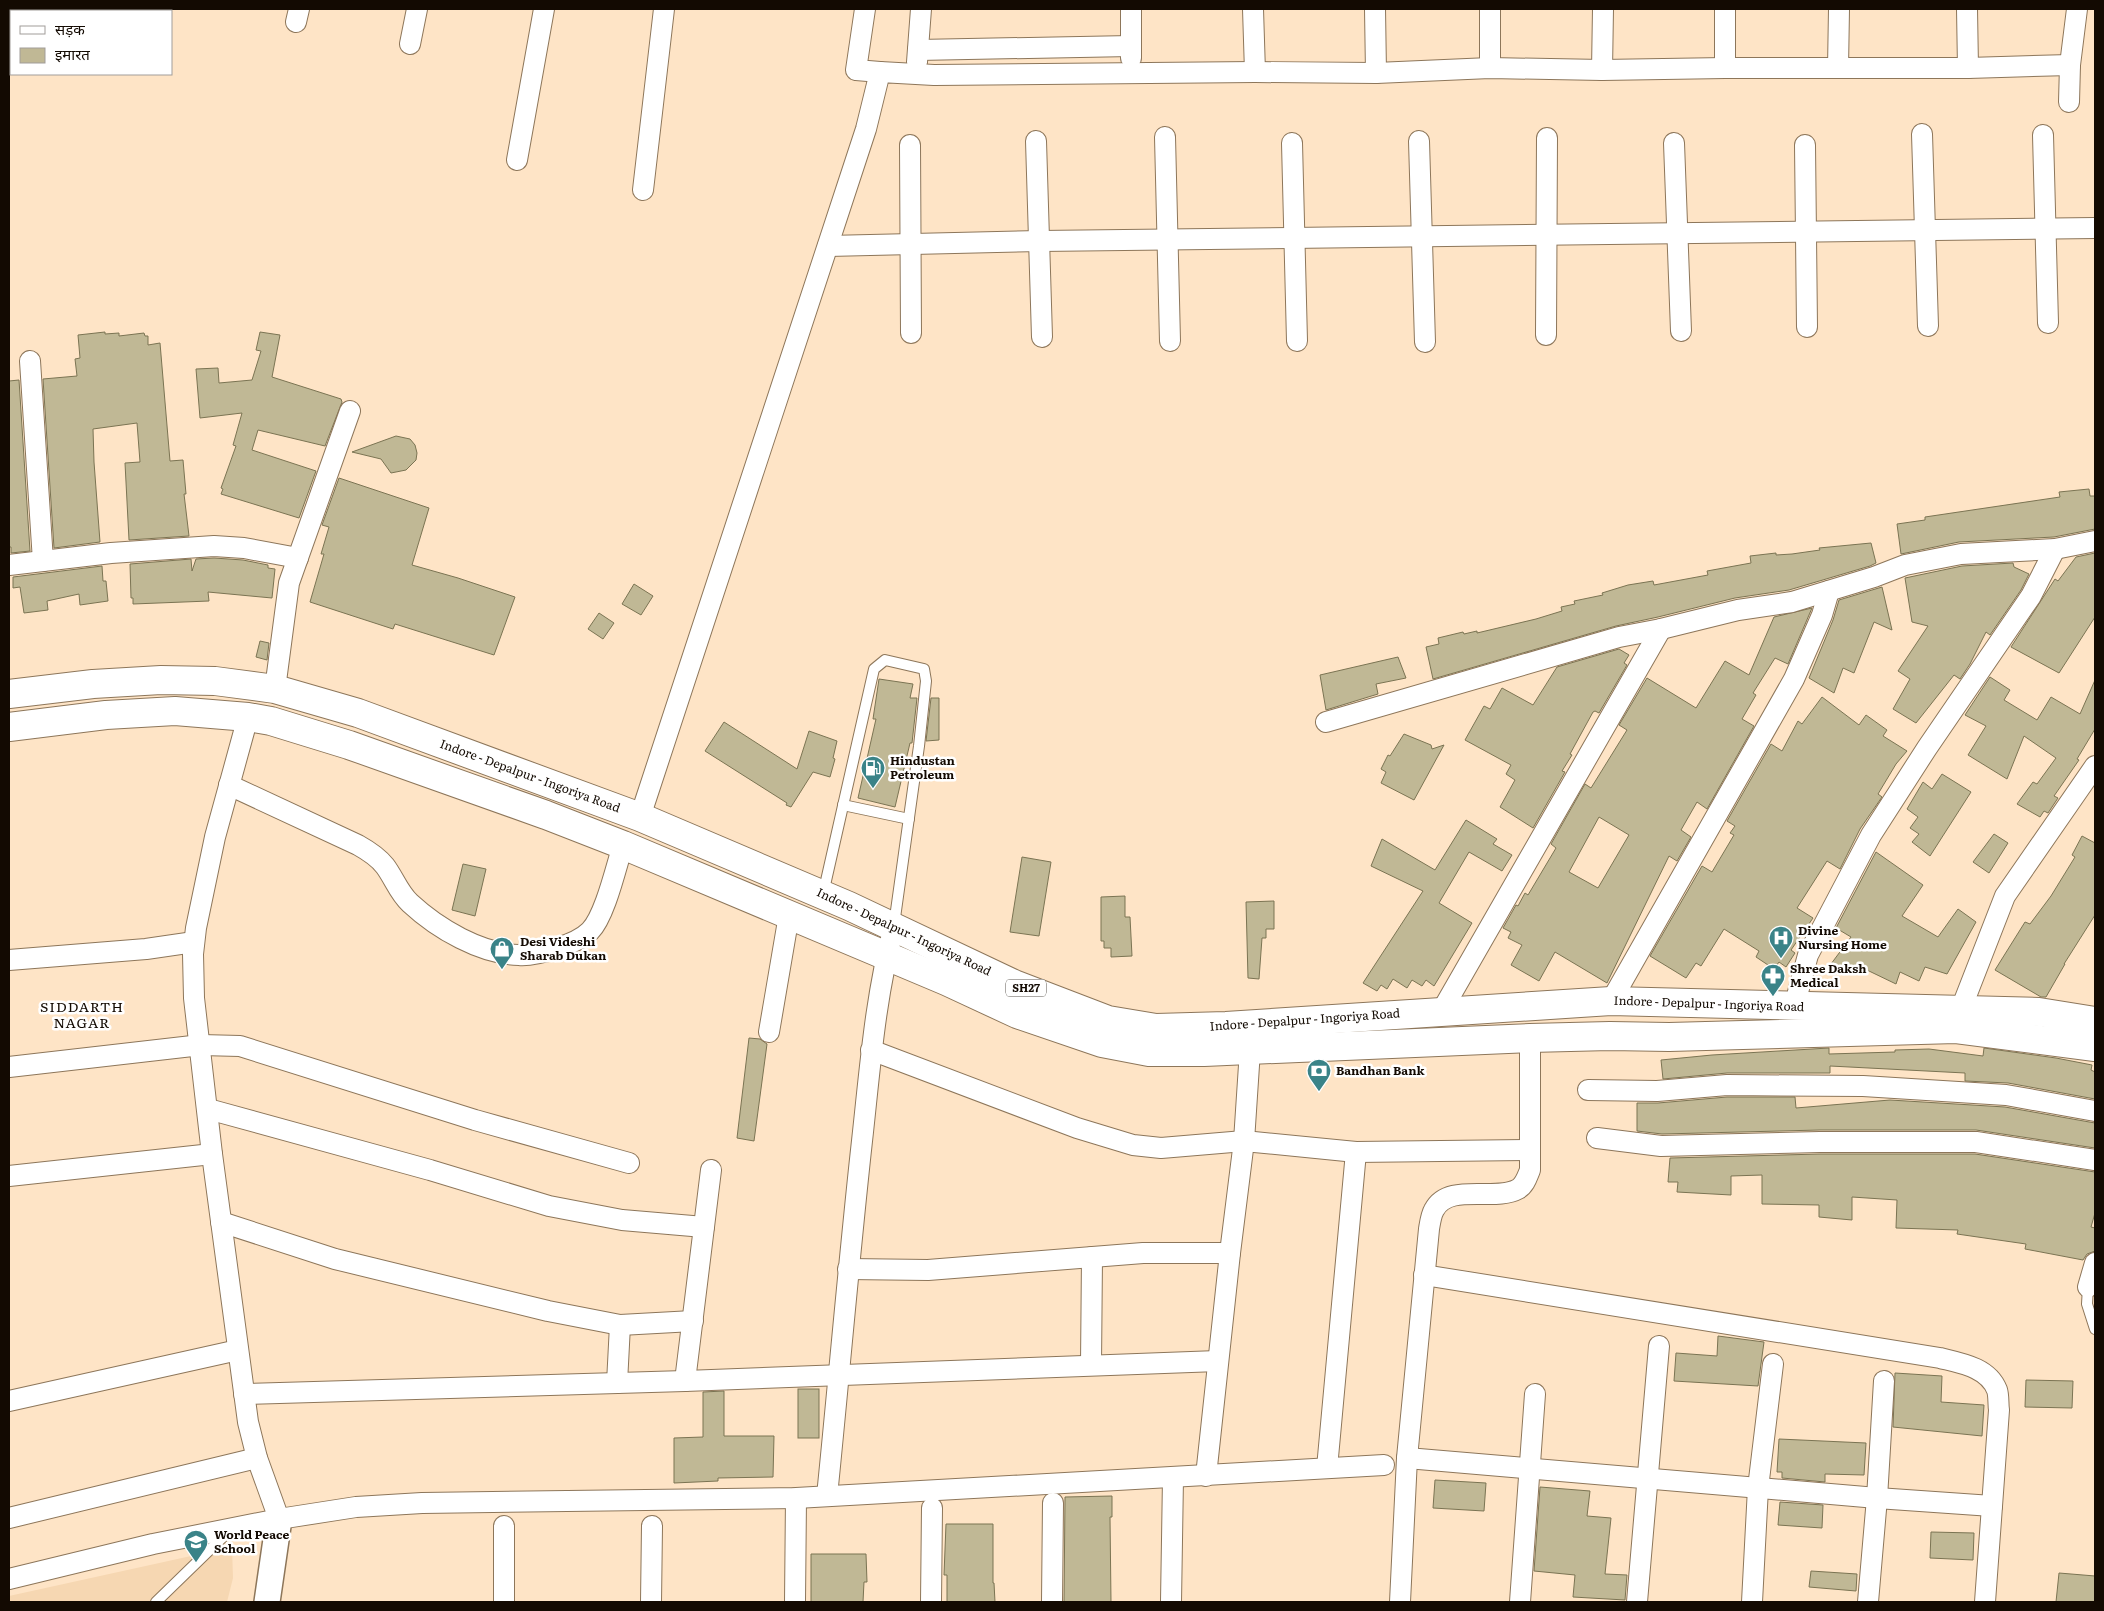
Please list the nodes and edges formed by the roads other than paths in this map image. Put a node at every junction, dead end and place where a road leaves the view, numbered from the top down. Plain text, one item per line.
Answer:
1 (416, 9) edge
2 (544, 9) edge
3 (664, 9) edge
4 (865, 9) edge
5 (921, 9) edge
6 (1131, 9) edge
7 (1253, 9) edge
8 (1375, 9) edge
9 (1490, 9) edge
10 (1603, 9) edge
11 (1725, 9) edge
12 (1839, 9) edge
13 (1967, 9) edge
14 (2077, 9) edge
15 (410, 44) dead end
16 (1131, 46) junction
17 (918, 50) junction
18 (2070, 66) junction
19 (1490, 68) junction
20 (1725, 68) junction
21 (1838, 68) junction
22 (1968, 68) junction
23 (1602, 70) junction
24 (880, 72) junction
25 (1131, 72) junction
26 (1255, 72) junction
27 (1376, 73) junction
28 (916, 75) junction
29 (2069, 102) dead end
30 (1922, 134) dead end
31 (2043, 135) dead end
32 (1165, 138) dead end
33 (1547, 138) dead end
34 (1036, 141) dead end
35 (1420, 141) dead end
36 (1292, 143) dead end
37 (1674, 143) dead end
38 (910, 144) dead end
39 (1805, 145) dead end
40 (517, 160) dead end
41 (643, 190) dead end
42 (2045, 228) junction
43 (2095, 228) edge
44 (1925, 230) junction
45 (1806, 232) junction
46 (1677, 233) junction
47 (1547, 235) junction
48 (1423, 236) junction
49 (1294, 238) junction
50 (1168, 239) junction
51 (1040, 241) junction
52 (911, 244) junction
53 (828, 246) junction
54 (2048, 324) dead end
55 (1928, 326) dead end
56 (1807, 327) dead end
57 (1681, 331) dead end
58 (911, 333) dead end
59 (1546, 335) dead end
60 (1042, 337) dead end
61 (1170, 341) dead end
62 (1297, 341) dead end
63 (1425, 342) dead end
64 (30, 361) dead end
65 (350, 411) dead end
66 (2095, 541) edge
67 (2055, 549) junction
68 (298, 558) junction
69 (43, 561) junction
70 (9, 566) edge
71 (1830, 591) junction
72 (1661, 629) junction
73 (276, 689) junction
74 (9, 694) edge
75 (248, 717) junction
76 (1326, 722) dead end
77 (9, 727) edge
78 (2095, 766) edge
79 (229, 785) junction
80 (844, 805) junction
81 (640, 817) junction
82 (909, 820) junction
83 (623, 846) junction
84 (823, 895) junction
85 (789, 915) junction
86 (894, 927) junction
87 (194, 942) junction
88 (886, 956) junction
89 (9, 960) edge
90 (1611, 1001) junction
91 (1794, 1007) junction
92 (1962, 1009) junction
93 (1441, 1012) junction
94 (2095, 1021) edge
95 (769, 1032) dead end
96 (1530, 1038) junction
97 (201, 1045) junction
98 (2095, 1047) edge
99 (872, 1050) junction
100 (1250, 1050) junction
101 (9, 1067) edge
102 (1588, 1090) dead end
103 (208, 1109) junction
104 (2095, 1111) edge
105 (1596, 1138) dead end
106 (1244, 1141) junction
107 (1530, 1150) junction
108 (1356, 1152) junction
109 (212, 1154) junction
110 (2095, 1160) edge
111 (629, 1163) dead end
112 (711, 1170) dead end
113 (9, 1176) edge
114 (221, 1222) junction
115 (704, 1227) junction
116 (1230, 1253) junction
117 (1092, 1257) junction
118 (2095, 1263) edge
119 (848, 1269) junction
120 (1424, 1275) junction
121 (2088, 1287) joint
122 (692, 1321) junction
123 (620, 1325) junction
124 (2095, 1330) edge
125 (1659, 1346) dead end
126 (238, 1350) junction
127 (1218, 1361) junction
128 (1773, 1364) dead end
129 (1091, 1365) junction
130 (839, 1374) junction
131 (1884, 1381) dead end
132 (685, 1382) junction
133 (617, 1383) junction
134 (244, 1394) junction
135 (1535, 1394) dead end
136 (9, 1401) edge
137 (257, 1458) junction
138 (1407, 1458) junction
139 (1384, 1465) dead end
140 (1327, 1468) junction
141 (1529, 1468) junction
142 (1206, 1476) junction
143 (1173, 1478) junction
144 (1647, 1478) junction
145 (1758, 1488) junction
146 (827, 1496) junction
147 (796, 1498) junction
148 (1877, 1498) junction
149 (1053, 1503) dead end
150 (1992, 1506) junction
151 (932, 1508) dead end
152 (9, 1518) edge
153 (279, 1519) junction
154 (504, 1526) dead end
155 (652, 1526) dead end
156 (231, 1529) junction
157 (9, 1579) edge
158 (156, 1602) edge
159 (267, 1602) edge
160 (504, 1602) edge
161 (651, 1602) edge
162 (795, 1602) edge
163 (932, 1602) edge
164 (1052, 1602) edge
165 (1171, 1602) edge
166 (1400, 1602) edge
167 (1520, 1602) edge
168 (1637, 1602) edge
169 (1752, 1602) edge
170 (1868, 1602) edge
171 (1985, 1602) edge

1 - 15 street
2 - 40 street
3 - 41 street
4 - 24 street
5 - 17 street
6 - 16 street
7 - 26 street
8 - 27 street
9 - 19 street
10 - 23 street
11 - 20 street
12 - 21 street
13 - 22 street
14 - 18 street
16 - 17 street
16 - 25 street
17 - 28 street
18 - 22 street
18 - 29 street
19 - 23 street
19 - 27 street
20 - 21 street
20 - 23 street
21 - 22 street
24 - 28 street
24 - 53 street
25 - 26 street
25 - 28 street
26 - 27 street
30 - 44 street
31 - 42 street
32 - 50 street
33 - 47 street
34 - 51 street
35 - 48 street
36 - 49 street
37 - 46 street
38 - 52 street
39 - 45 street
42 - 43 street
42 - 44 street
42 - 54 street
44 - 45 street
44 - 55 street
45 - 46 street
45 - 56 street
46 - 47 street
46 - 57 street
47 - 48 street
47 - 59 street
48 - 49 street
48 - 63 street
49 - 50 street
49 - 62 street
50 - 51 street
50 - 61 street
51 - 52 street
51 - 60 street
52 - 53 street
52 - 58 street
53 - 81 street
64 - 69 street
65 - 68 street
66 - 67 street
67 - 71 street
67 - 91 street
68 - 69 street
68 - 73 street
69 - 70 street
71 - 72 street
71 - 90 street
72 - 76 street
72 - 93 street
73 - 74 main road, Indore - Depalpur - Ingoriya Road / SH27
73 - 81 main road, Indore - Depalpur - Ingoriya Road / SH27
75 - 77 main road, Indore - Depalpur - Ingoriya Road / SH27
75 - 79 street
75 - 83 main road, Indore - Depalpur - Ingoriya Road / SH27
78 - 92 street
79 - 83 street
79 - 87 street
80 - 82 lane
80 - 82 lane
80 - 84 lane
81 - 84 main road, Indore - Depalpur - Ingoriya Road / SH27
82 - 86 lane
83 - 85 main road, Indore - Depalpur - Ingoriya Road / SH27
84 - 86 main road, Indore - Depalpur - Ingoriya Road / SH27
85 - 88 main road, Indore - Depalpur - Ingoriya Road / SH27
85 - 95 street
86 - 88 street
86 - 93 main road, Indore - Depalpur - Ingoriya Road / SH27
87 - 89 street
87 - 97 street
88 - 99 street
88 - 100 main road, Indore - Depalpur - Ingoriya Road / SH27
90 - 91 main road, Indore - Depalpur - Ingoriya Road / SH27
90 - 93 main road, Indore - Depalpur - Ingoriya Road / SH27
91 - 92 main road, Indore - Depalpur - Ingoriya Road / SH27
92 - 94 main road, Indore - Depalpur - Ingoriya Road / SH27
96 - 98 main road, Indore - Depalpur - Ingoriya Road / SH27
96 - 100 main road, Indore - Depalpur - Ingoriya Road / SH27
96 - 107 street
97 - 101 street
97 - 103 street
97 - 111 street
99 - 106 street
99 - 119 street
100 - 106 street
102 - 104 street
103 - 109 street
103 - 115 street
105 - 110 street
106 - 108 street
106 - 116 street
107 - 108 street
107 - 120 street
108 - 140 street
109 - 113 street
109 - 114 street
112 - 115 street
114 - 123 street
114 - 126 street
115 - 122 street
116 - 117 street
116 - 127 street
117 - 119 street
117 - 129 street
118 - 121 street
119 - 130 street
120 - 138 street
120 - 150 street
121 - 124 lane
122 - 123 street
122 - 132 street
123 - 133 street
125 - 144 street
126 - 134 street
126 - 136 street
127 - 129 street
127 - 142 street
128 - 145 street
129 - 130 street
130 - 132 street
130 - 146 street
131 - 148 street
132 - 133 street
133 - 134 street
134 - 137 street
135 - 141 street
137 - 152 street
137 - 153 street
138 - 141 street
138 - 166 street
139 - 140 street
140 - 142 street
141 - 144 street
141 - 167 street
142 - 143 street
143 - 146 street
143 - 165 street
144 - 145 street
144 - 168 street
145 - 148 street
145 - 169 street
146 - 147 street
147 - 153 street
147 - 162 street
148 - 150 street
148 - 170 street
149 - 164 street
150 - 171 street
151 - 163 street
153 - 156 street
153 - 159 street
154 - 160 street
155 - 161 street
156 - 157 street
156 - 158 lane

